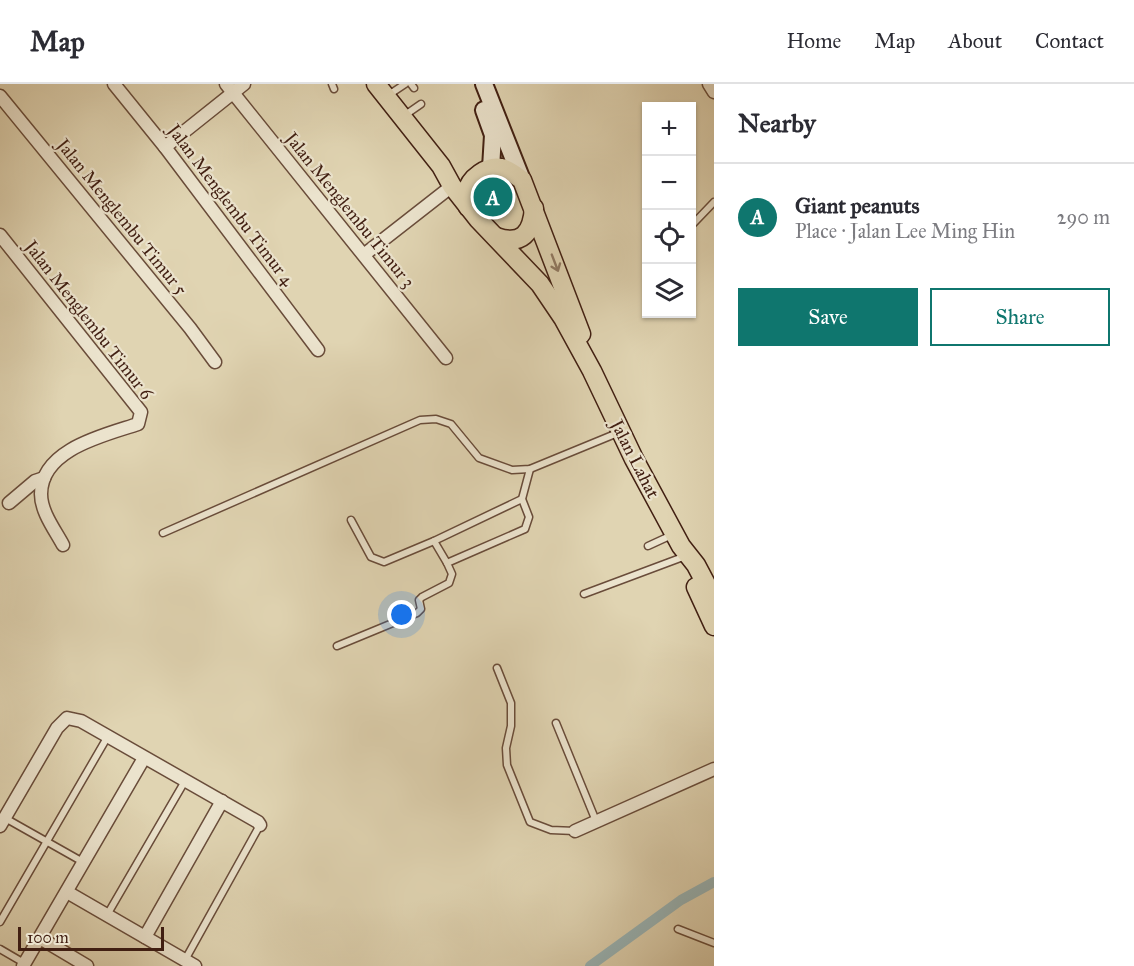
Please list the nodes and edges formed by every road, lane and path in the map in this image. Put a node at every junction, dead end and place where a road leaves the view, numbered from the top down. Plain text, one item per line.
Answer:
1 (114, 84) edge
2 (244, 84) edge
3 (376, 84) edge
4 (474, 84) edge
5 (484, 84) edge
6 (709, 84) edge
7 (395, 87) edge
8 (230, 88) edge
9 (714, 92) edge
10 (0, 96) edge
11 (165, 147) junction
12 (484, 172) junction
13 (522, 180) junction
14 (452, 186) junction
15 (714, 202) edge
16 (468, 207) junction
17 (534, 208) junction
18 (696, 221) edge
19 (0, 235) edge
20 (496, 237) junction
21 (365, 255) junction
22 (318, 350) dead end
23 (446, 358) dead end
24 (214, 362) dead end
25 (592, 371) junction
26 (621, 432) junction
27 (530, 469) junction
28 (44, 478) junction
29 (522, 499) junction
30 (9, 503) dead end
31 (351, 520) dead end
32 (163, 533) dead end
33 (434, 541) junction
34 (63, 545) dead end
35 (648, 546) dead end
36 (679, 546) junction
37 (447, 562) junction
38 (584, 594) dead end
39 (714, 599) edge
40 (714, 626) edge
41 (337, 646) dead end
42 (497, 668) dead end
43 (556, 723) dead end
44 (108, 736) junction
45 (144, 758) junction
46 (714, 769) edge
47 (185, 781) junction
48 (222, 801) junction
49 (596, 821) junction
50 (2, 822) edge
51 (260, 825) joint
52 (575, 831) joint
53 (46, 842) junction
54 (83, 862) junction
55 (67, 892) junction
56 (107, 915) junction
57 (0, 922) edge
58 (678, 929) dead end
59 (145, 937) junction
60 (40, 938) junction
61 (714, 943) edge
62 (0, 949) edge
63 (190, 963) edge
64 (24, 965) edge
65 (83, 965) edge

1 - 11 street, Jalan Menglembu Timur 4
2 - 8 street
3 - 14 main road
4 - 12 main road
5 - 13 main road
6 - 9 street
7 - 12 main road
8 - 11 street
8 - 21 street, Jalan Menglembu Timur 3
10 - 24 street, Jalan Menglembu Timur 5
11 - 22 street, Jalan Menglembu Timur 4
12 - 13 main road
12 - 16 main road
13 - 17 main road
14 - 16 main road
14 - 21 street
15 - 18 lane
16 - 20 main road
17 - 20 main road
17 -> 25 main road, Jalan Lahat
19 - 28 street, Jalan Menglembu Timur 6
20 - 25 main road, Jalan Lahat
21 - 23 street, Jalan Menglembu Timur 3
25 - 26 main road, Jalan Lahat
26 - 27 lane
26 - 36 main road, Jalan Lahat
27 - 29 lane
27 - 32 lane
28 - 30 street
28 - 34 street
29 - 33 lane
29 - 37 lane
31 - 33 lane
33 - 37 lane
35 - 36 lane
36 - 38 lane
36 - 39 main road, Jalan Lahat
36 - 40 main road, Jalan Lahat
37 - 41 lane
42 - 52 lane
43 - 49 lane
44 - 45 street
44 - 50 street
44 - 53 lane
45 - 47 street
45 - 54 street
46 - 49 street
47 - 48 street
47 - 56 lane
48 - 51 street
48 - 59 street
49 - 52 street
50 - 53 lane
51 - 63 lane
53 - 54 lane
53 - 57 lane
54 - 55 street
55 - 56 street
55 - 60 street
56 - 59 street
58 - 61 lane
59 - 63 street
60 - 64 street
60 - 65 street
62 - 64 lane

